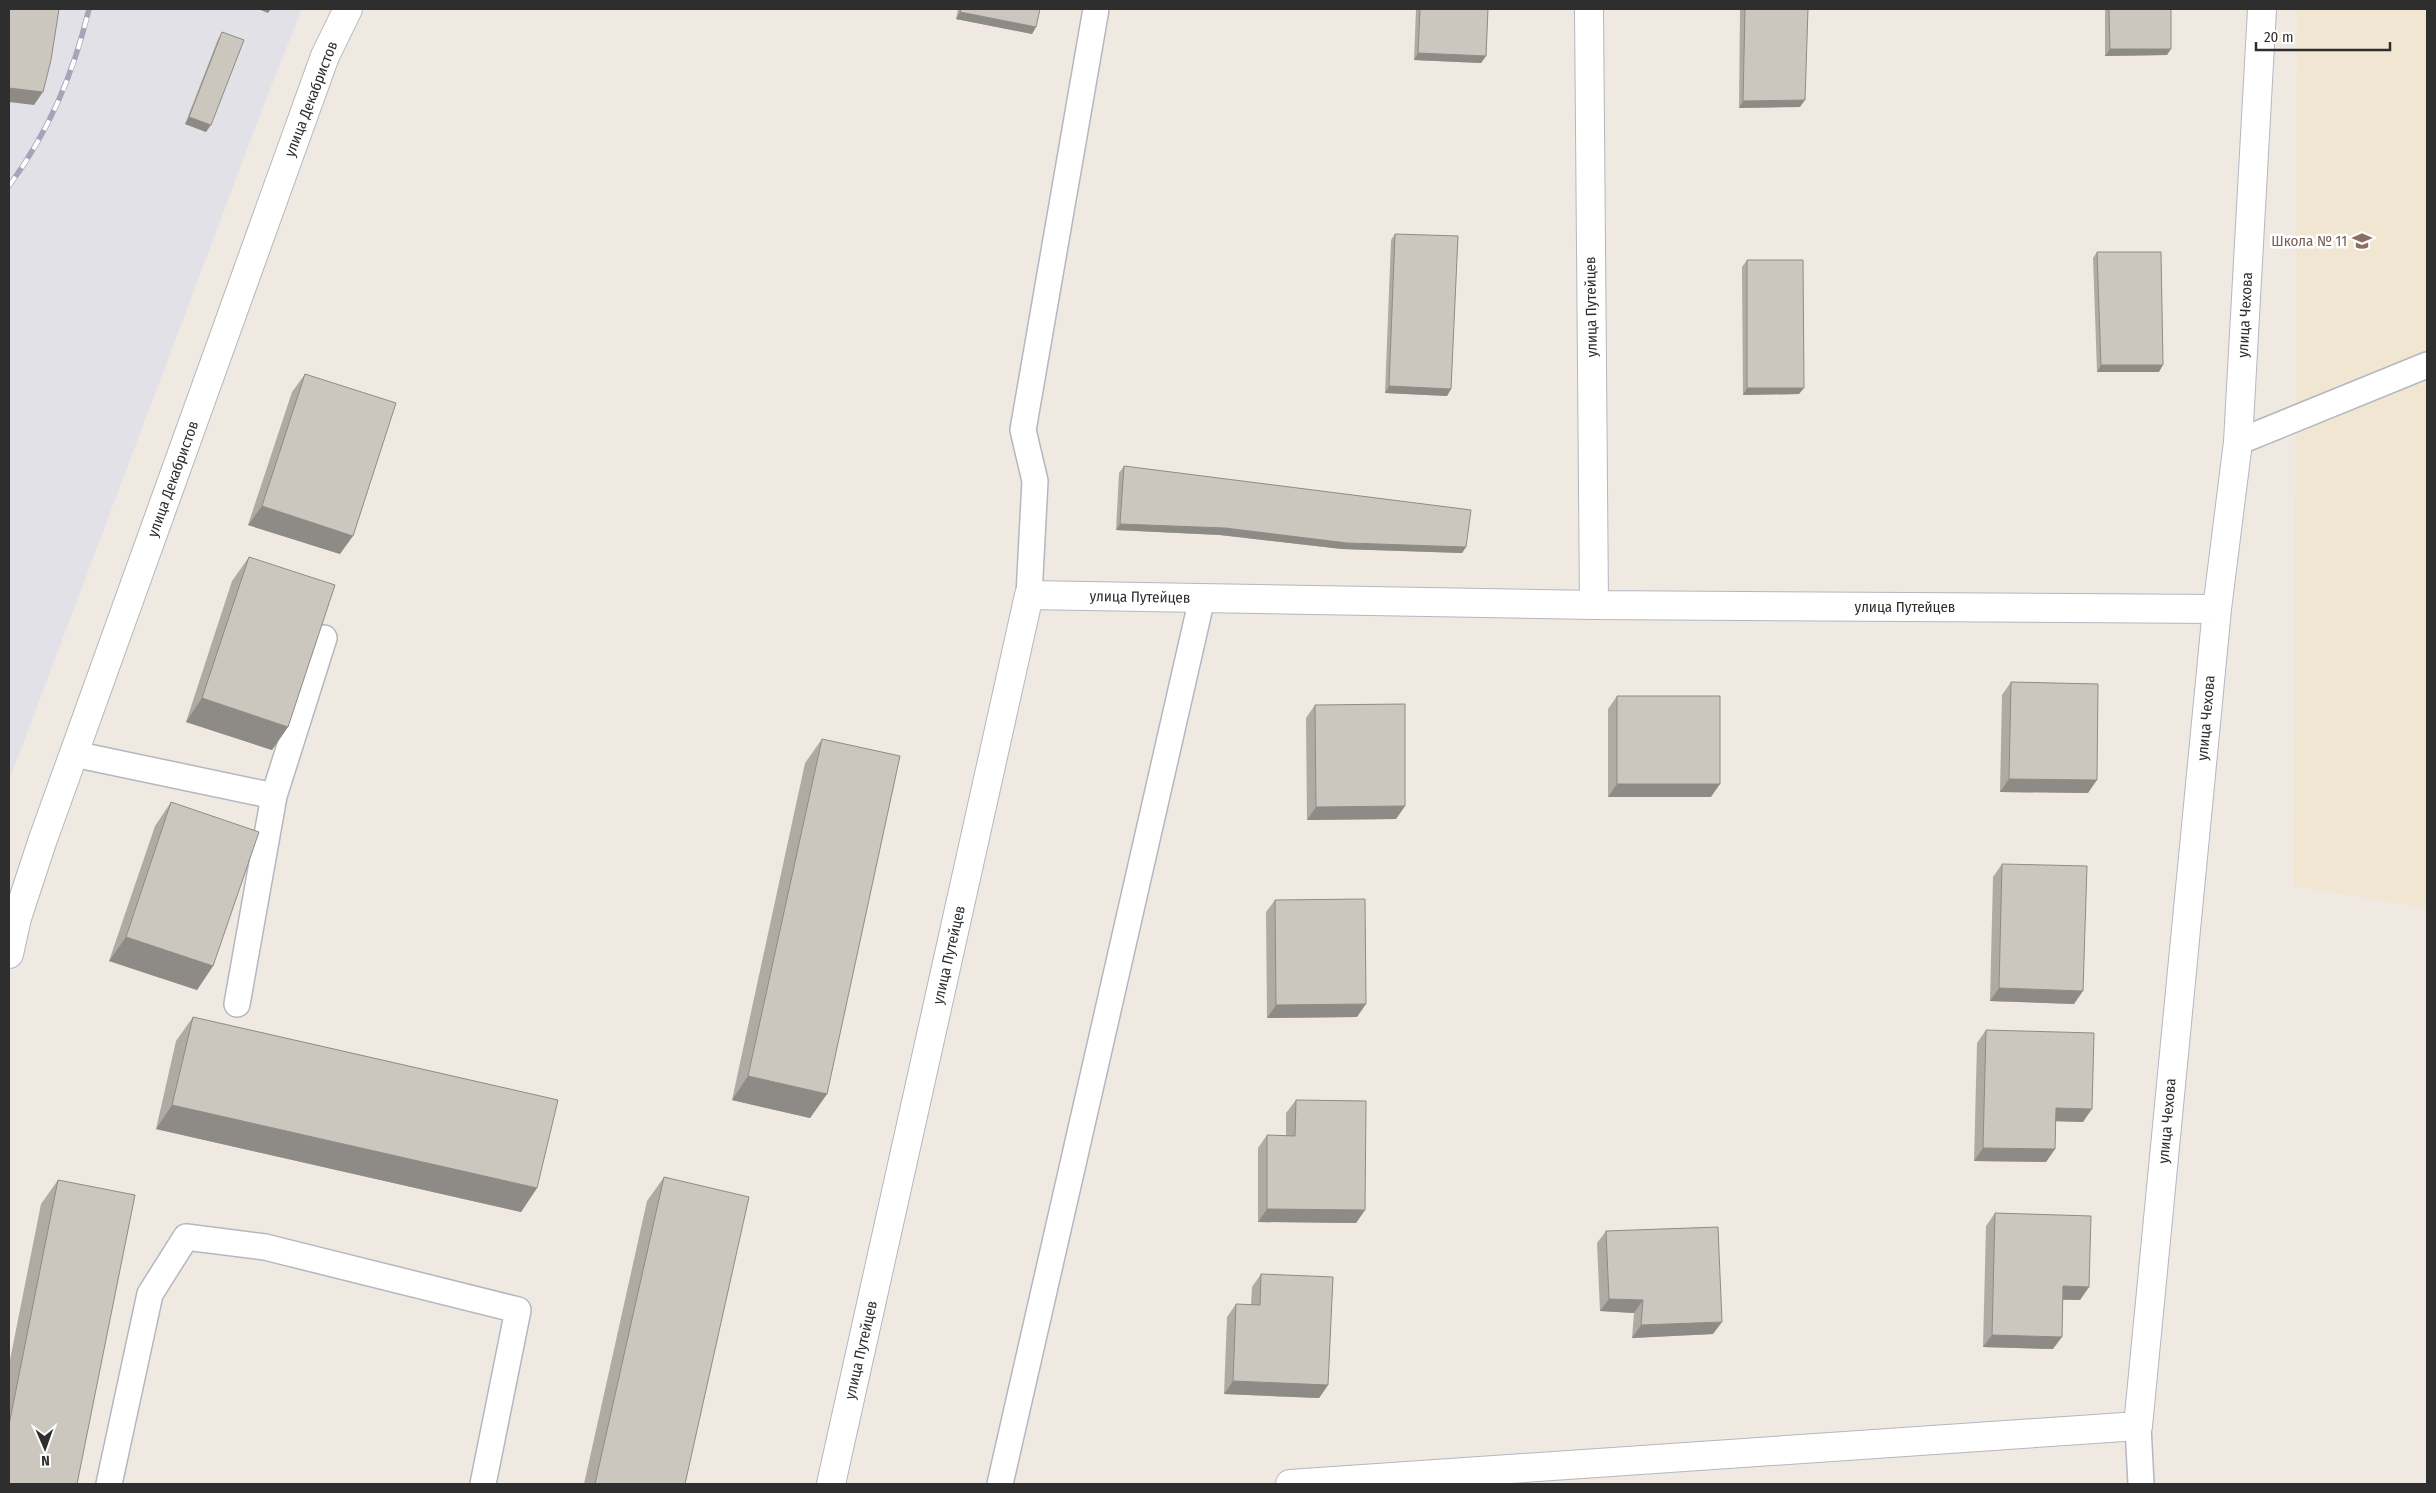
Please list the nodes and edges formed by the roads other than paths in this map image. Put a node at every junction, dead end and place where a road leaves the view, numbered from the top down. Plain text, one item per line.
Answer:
1 (348, 9) edge
2 (1096, 9) edge
3 (1589, 9) edge
4 (2262, 9) edge
5 (2427, 365) edge
6 (2238, 442) junction
7 (1029, 595) junction
8 (1202, 598) junction
9 (1594, 605) junction
10 (2217, 608) junction
11 (324, 638) edge
12 (74, 754) junction
13 (274, 796) junction
14 (9, 954) edge
15 (237, 1004) dead end
16 (2138, 1426) junction
17 (109, 1484) edge
18 (482, 1484) edge
19 (831, 1484) edge
20 (1000, 1484) edge
21 (1290, 1484) edge
22 (2141, 1484) edge

1 - 12 street, улица Декабристов
2 - 7 lane
3 - 9 street, улица Путейцев
4 - 6 street, улица Чехова
5 - 6 lane
6 - 10 street, улица Чехова
7 - 8 street, улица Путейцев
7 - 19 street, улица Путейцев
8 - 9 street, улица Путейцев
8 - 20 lane, улица Путейцев
9 - 10 street, улица Путейцев
10 - 16 street, улица Чехова
11 - 13 lane
12 - 13 lane
12 - 14 street, улица Декабристов
13 - 15 lane
16 - 21 street
16 - 22 lane
17 - 18 lane

